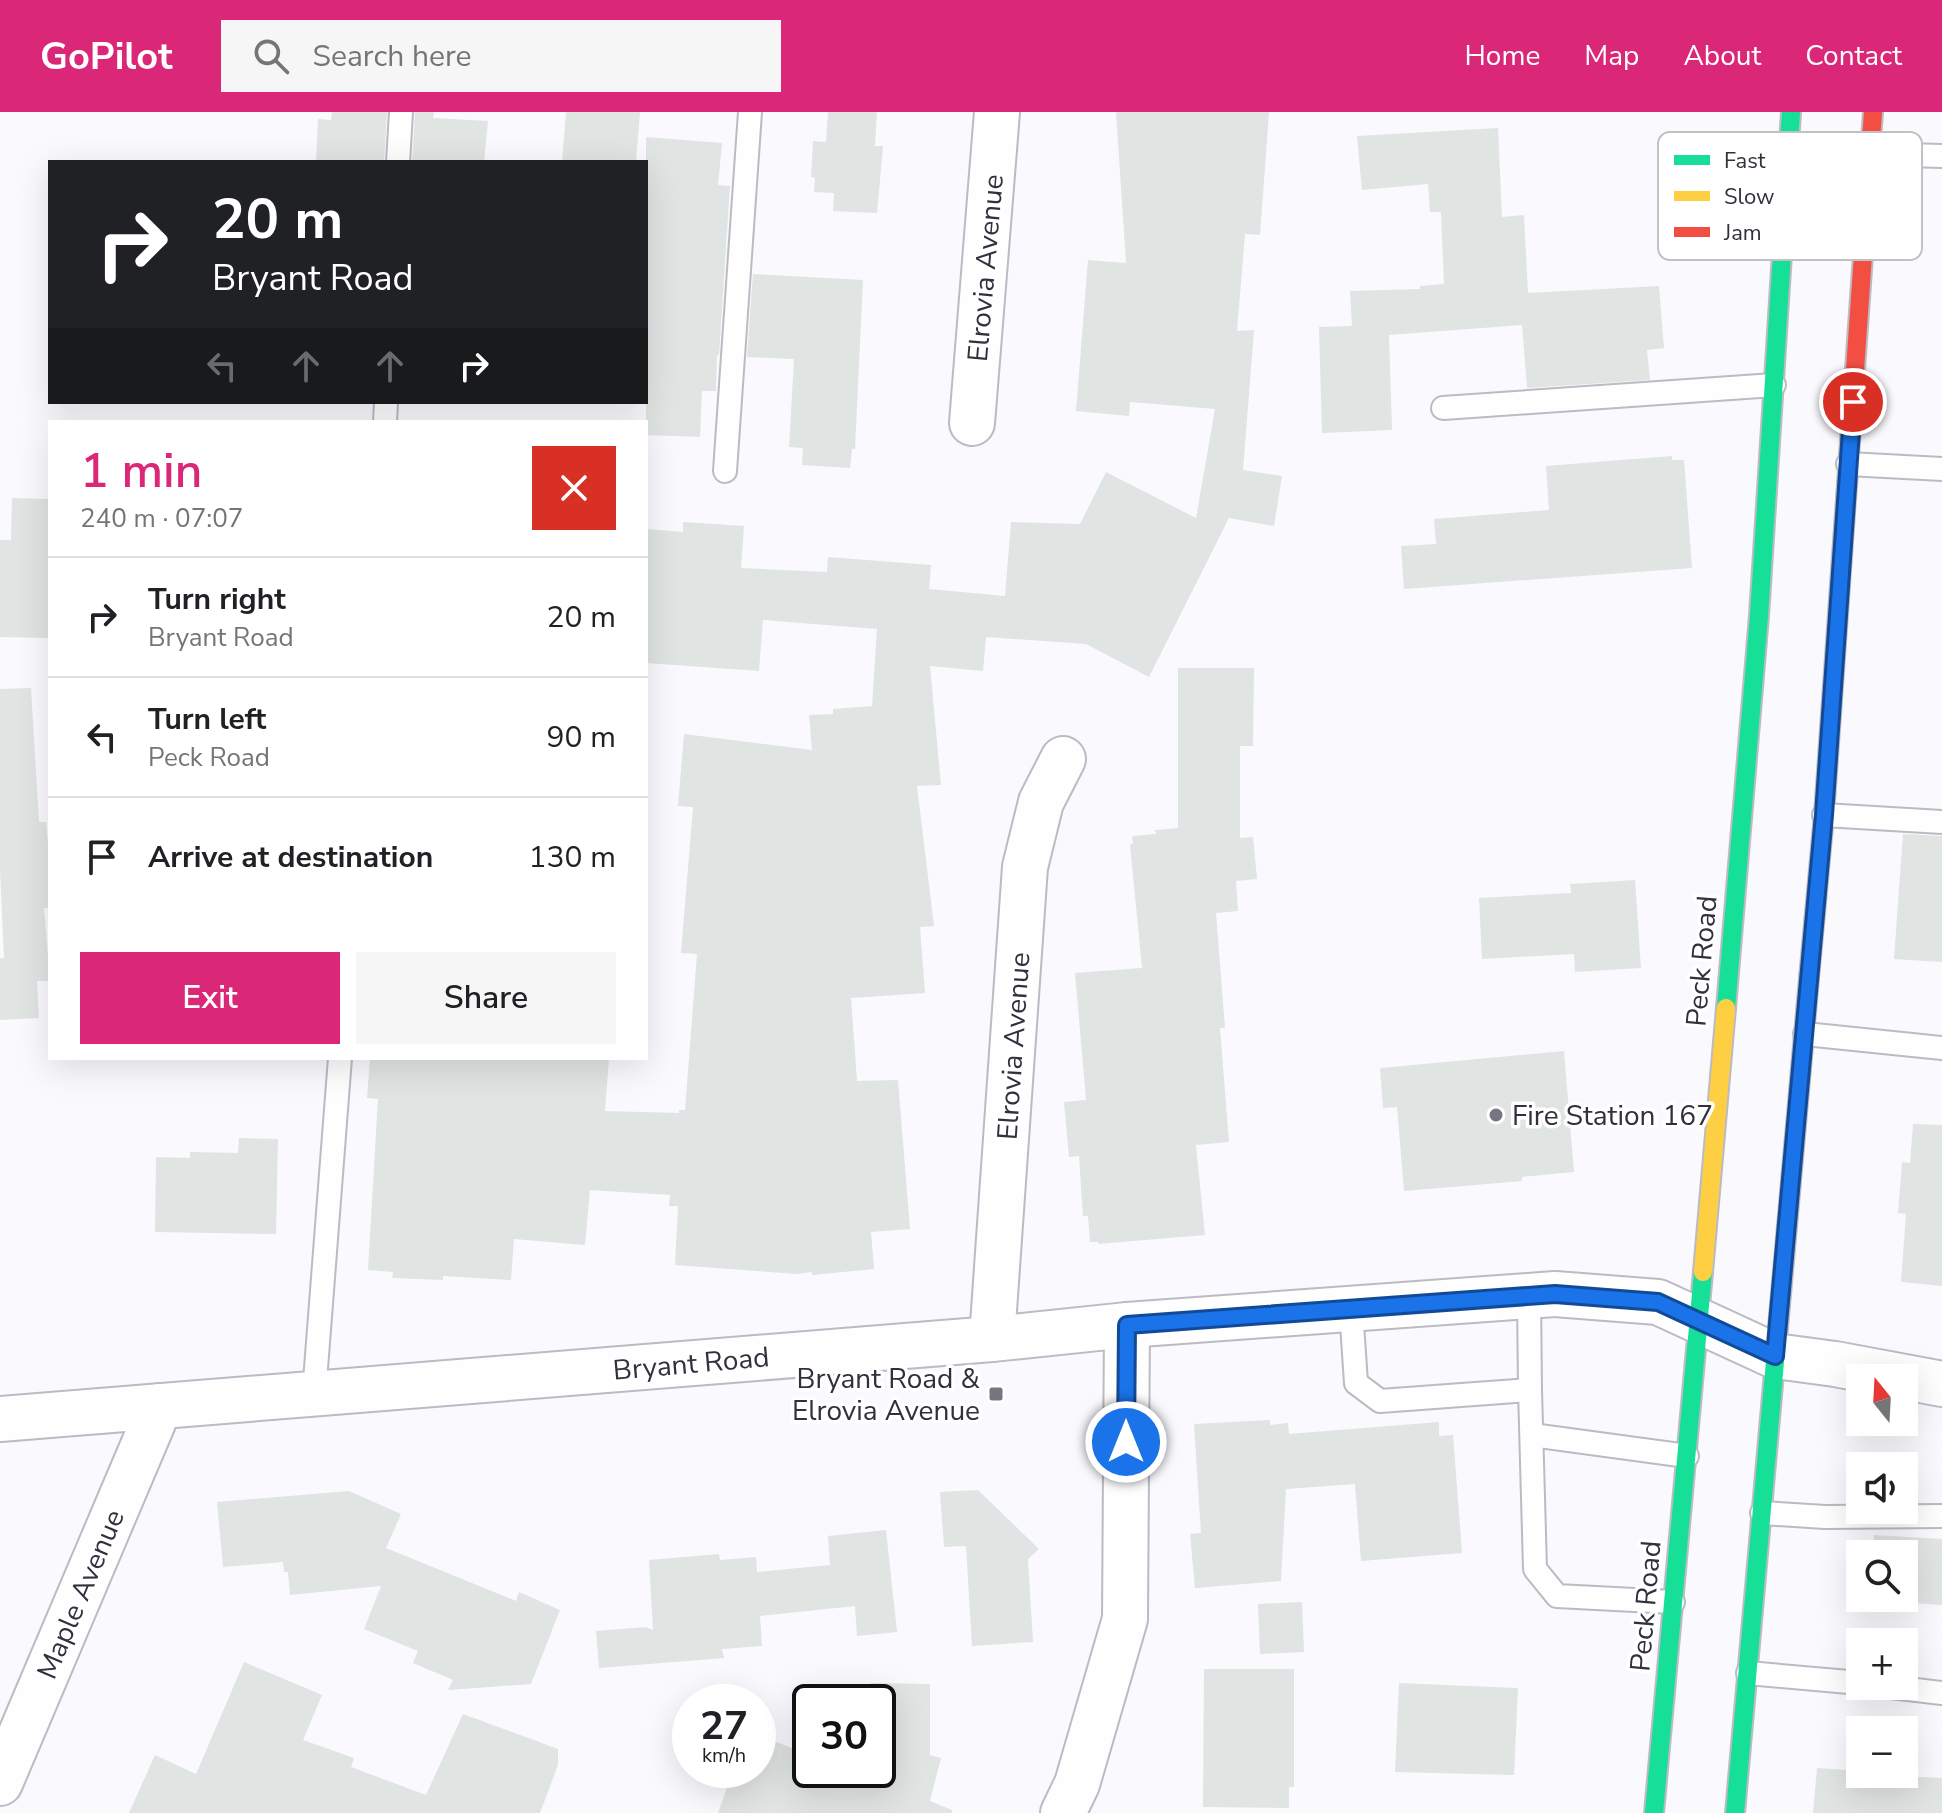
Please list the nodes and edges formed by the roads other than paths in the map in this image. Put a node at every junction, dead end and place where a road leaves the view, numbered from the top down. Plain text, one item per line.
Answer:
1 (401, 112) edge
2 (750, 112) edge
3 (997, 112) edge
4 (1791, 112) edge
5 (1873, 112) edge
6 (1790, 132) edge
7 (1872, 132) edge
8 (1922, 155) edge
9 (1942, 156) edge
10 (398, 160) edge
11 (1782, 260) edge
12 (1863, 260) edge
13 (1774, 385) junction
14 (1443, 408) dead end
15 (972, 423) dead end
16 (1848, 464) junction
17 (1942, 469) edge
18 (725, 471) dead end
19 (1063, 759) dead end
20 (1824, 815) junction
21 (1942, 822) edge
22 (1805, 1034) junction
23 (1942, 1048) edge
24 (340, 1060) edge
25 (1529, 1295) junction
26 (1351, 1309) junction
27 (1699, 1321) junction
28 (1127, 1325) junction
29 (992, 1339) junction
30 (1775, 1356) junction
31 (1942, 1384) edge
32 (1530, 1390) junction
33 (314, 1394) junction
34 (160, 1406) junction
35 (0, 1419) edge
36 (1532, 1435) junction
37 (1687, 1456) junction
38 (1762, 1513) junction
39 (1942, 1516) edge
40 (1673, 1602) junction
41 (1748, 1673) junction
42 (1846, 1682) edge
43 (1918, 1690) edge
44 (1942, 1693) edge
45 (0, 1783) edge
46 (1063, 1813) edge
47 (1654, 1813) edge
48 (1735, 1813) edge

1 - 10 lane
2 - 18 lane
3 - 15 street, Elrovia Avenue
4 - 6 main road, Peck Road
5 - 7 main road
8 - 9 lane
11 - 13 main road, Peck Road
12 - 16 main road
13 - 14 lane
13 - 27 main road, Peck Road
16 - 17 lane
16 - 20 main road
19 - 29 street, Elrovia Avenue
20 - 21 lane
20 - 22 main road
22 - 23 lane
22 - 30 main road
24 - 33 lane
25 - 26 street, Bryant Road
25 - 27 street, Bryant Road
25 - 32 lane
26 - 28 street, Bryant Road
26 - 32 lane
27 - 30 street, Bryant Road
27 - 37 main road, Peck Road
28 - 29 street, Bryant Road
28 - 46 street
29 - 33 street, Bryant Road
30 - 31 street, Bryant Road
30 - 38 main road
32 - 36 lane
33 - 34 street, Bryant Road
34 - 35 street, Bryant Road
34 - 45 street, Maple Avenue
36 - 37 lane
36 - 40 lane
37 - 40 main road, Peck Road
38 - 39 lane
38 - 41 main road
40 - 47 main road, Peck Road
41 - 42 lane
41 - 48 main road
43 - 44 lane

